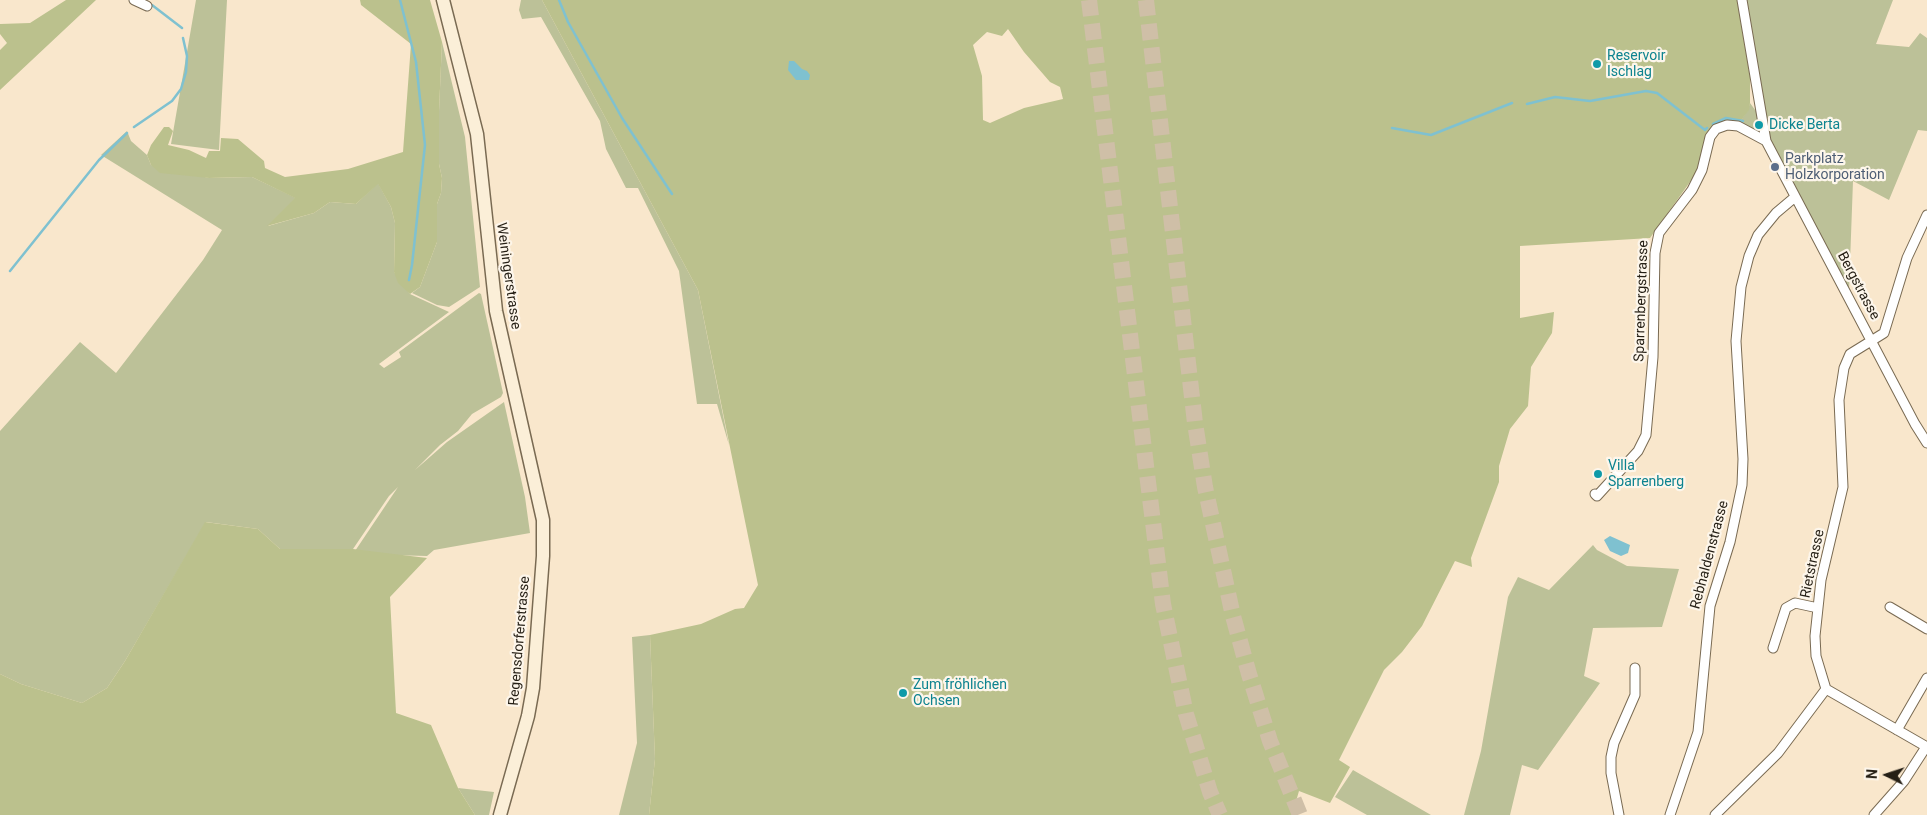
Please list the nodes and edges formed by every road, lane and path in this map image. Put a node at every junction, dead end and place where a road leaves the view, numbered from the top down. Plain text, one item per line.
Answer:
1 (134, 0) edge
2 (443, 0) edge
3 (1742, 0) edge
4 (147, 6) dead end
5 (1766, 142) junction
6 (1795, 197) junction
7 (1927, 216) edge
8 (1872, 341) junction
9 (1927, 443) edge
10 (1595, 494) dead end
11 (543, 556) joint
12 (1890, 607) dead end
13 (1818, 608) junction
14 (1927, 629) edge
15 (1773, 648) dead end
16 (1635, 668) dead end
17 (1927, 678) edge
18 (1826, 689) junction
19 (1897, 730) junction
20 (1927, 747) edge
21 (500, 815) edge
22 (1618, 815) edge
23 (1670, 815) edge
24 (1715, 815) edge
25 (1874, 815) edge

1 - 4 street
2 - 11 street, Weiningerstrasse
3 - 5 street
5 - 6 street, Bergstrasse
5 - 10 street, Sparrenbergstrasse
6 - 8 street, Bergstrasse
6 - 23 street, Rebhaldenstrasse
7 - 8 street, Rietstrasse
8 - 9 street, Bergstrasse
8 - 13 street, Rietstrasse
11 - 21 street, Regensdorferstrasse
12 - 14 street
13 - 15 street
13 - 18 street, Rietstrasse
16 - 22 street
17 - 19 street
18 - 19 street
18 - 24 street
19 - 20 street
20 - 25 street

